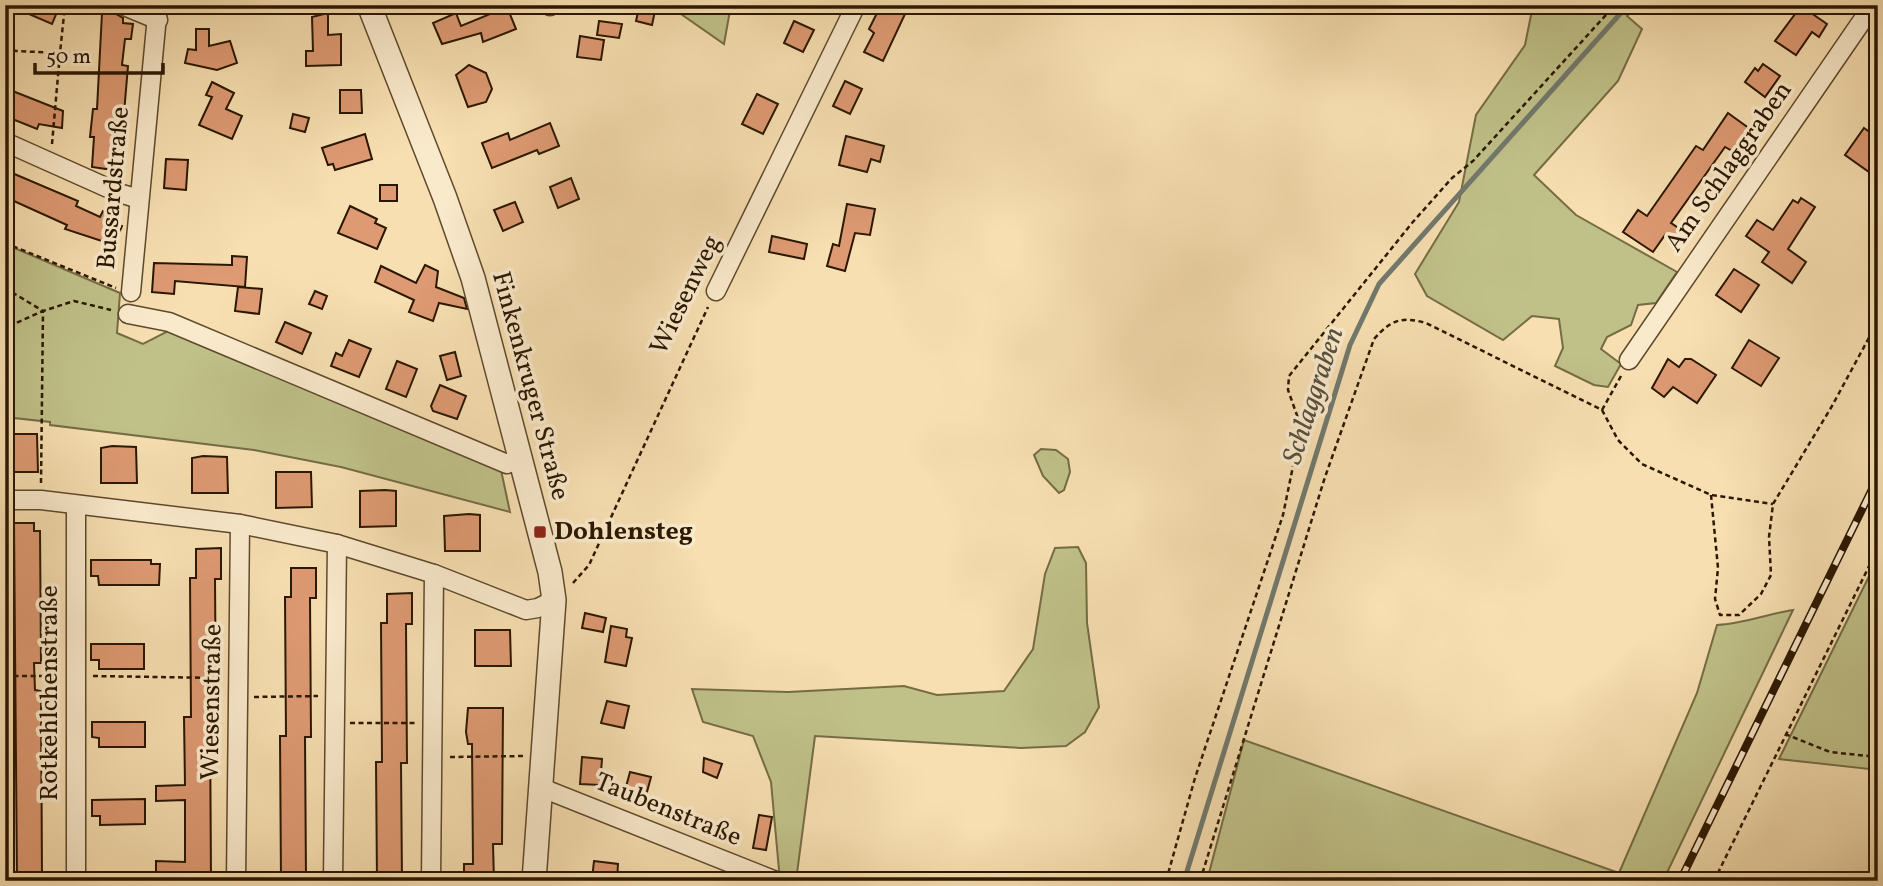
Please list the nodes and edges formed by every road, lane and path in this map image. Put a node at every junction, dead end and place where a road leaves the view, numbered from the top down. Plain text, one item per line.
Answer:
1 (65, 5) edge
2 (122, 5) edge
3 (369, 5) edge
4 (856, 5) edge
5 (1615, 5) edge
6 (1873, 5) edge
7 (158, 13) edge
8 (5, 47) edge
9 (60, 53) junction
10 (5, 142) edge
11 (50, 163) junction
12 (139, 199) junction
13 (5, 243) edge
14 (5, 288) edge
15 (716, 291) joint
16 (131, 292) joint
17 (43, 311) junction
18 (128, 314) joint
19 (1878, 321) edge
20 (5, 328) edge
21 (1629, 360) joint
22 (1602, 410) junction
23 (521, 458) junction
24 (1711, 495) junction
25 (5, 500) edge
26 (41, 500) junction
27 (1773, 504) junction
28 (76, 505) junction
29 (240, 524) junction
30 (337, 544) junction
31 (1878, 548) edge
32 (435, 574) junction
33 (554, 600) junction
34 (5, 676) edge
35 (76, 676) junction
36 (238, 678) junction
37 (333, 696) junction
38 (237, 698) junction
39 (333, 723) junction
40 (432, 723) junction
41 (1785, 734) junction
42 (544, 756) junction
43 (431, 757) junction
44 (1878, 757) edge
45 (542, 788) junction
46 (76, 881) edge
47 (236, 881) edge
48 (333, 881) edge
49 (431, 881) edge
50 (534, 881) edge
51 (776, 881) edge
52 (1166, 881) edge
53 (1200, 881) edge
54 (1714, 881) edge

1 - 9 path
2 - 7 street
3 - 23 street, Finkenkruger Straße
4 - 15 street, Wiesenweg
5 - 52 path
6 - 21 street, Am Schlaggraben
7 - 12 street, Bussardstraße
8 - 9 path
9 - 11 path
10 - 11 street
11 - 12 street
12 - 16 street, Bussardstraße
13 - 16 path
14 - 17 path
15 - 33 path, Wiesenweg
17 - 18 path
17 - 20 path
17 - 26 path
18 - 23 street
19 - 27 path
21 - 22 path
22 - 24 path
22 - 53 path
23 - 33 street, Finkenkruger Straße
24 - 27 path
24 - 27 path
25 - 26 street
26 - 28 street
28 - 29 street
28 - 35 street, Rotkehlchenstraße
29 - 30 street
29 - 36 street, Wiesenstraße
30 - 32 street
30 - 37 street
31 - 41 path
32 - 33 street
32 - 40 street
33 - 42 street, Finkenkruger Straße
34 - 35 path
35 - 36 path
35 - 46 street, Rotkehlchenstraße
36 - 38 street, Wiesenstraße
37 - 38 path
37 - 39 street
38 - 47 street, Wiesenstraße
39 - 40 path
39 - 48 street
40 - 43 street
41 - 44 path
41 - 54 path
42 - 43 path
42 - 45 street, Finkenkruger Straße
43 - 49 street
45 - 50 street, Finkenkruger Straße
45 - 51 street, Taubenstraße

